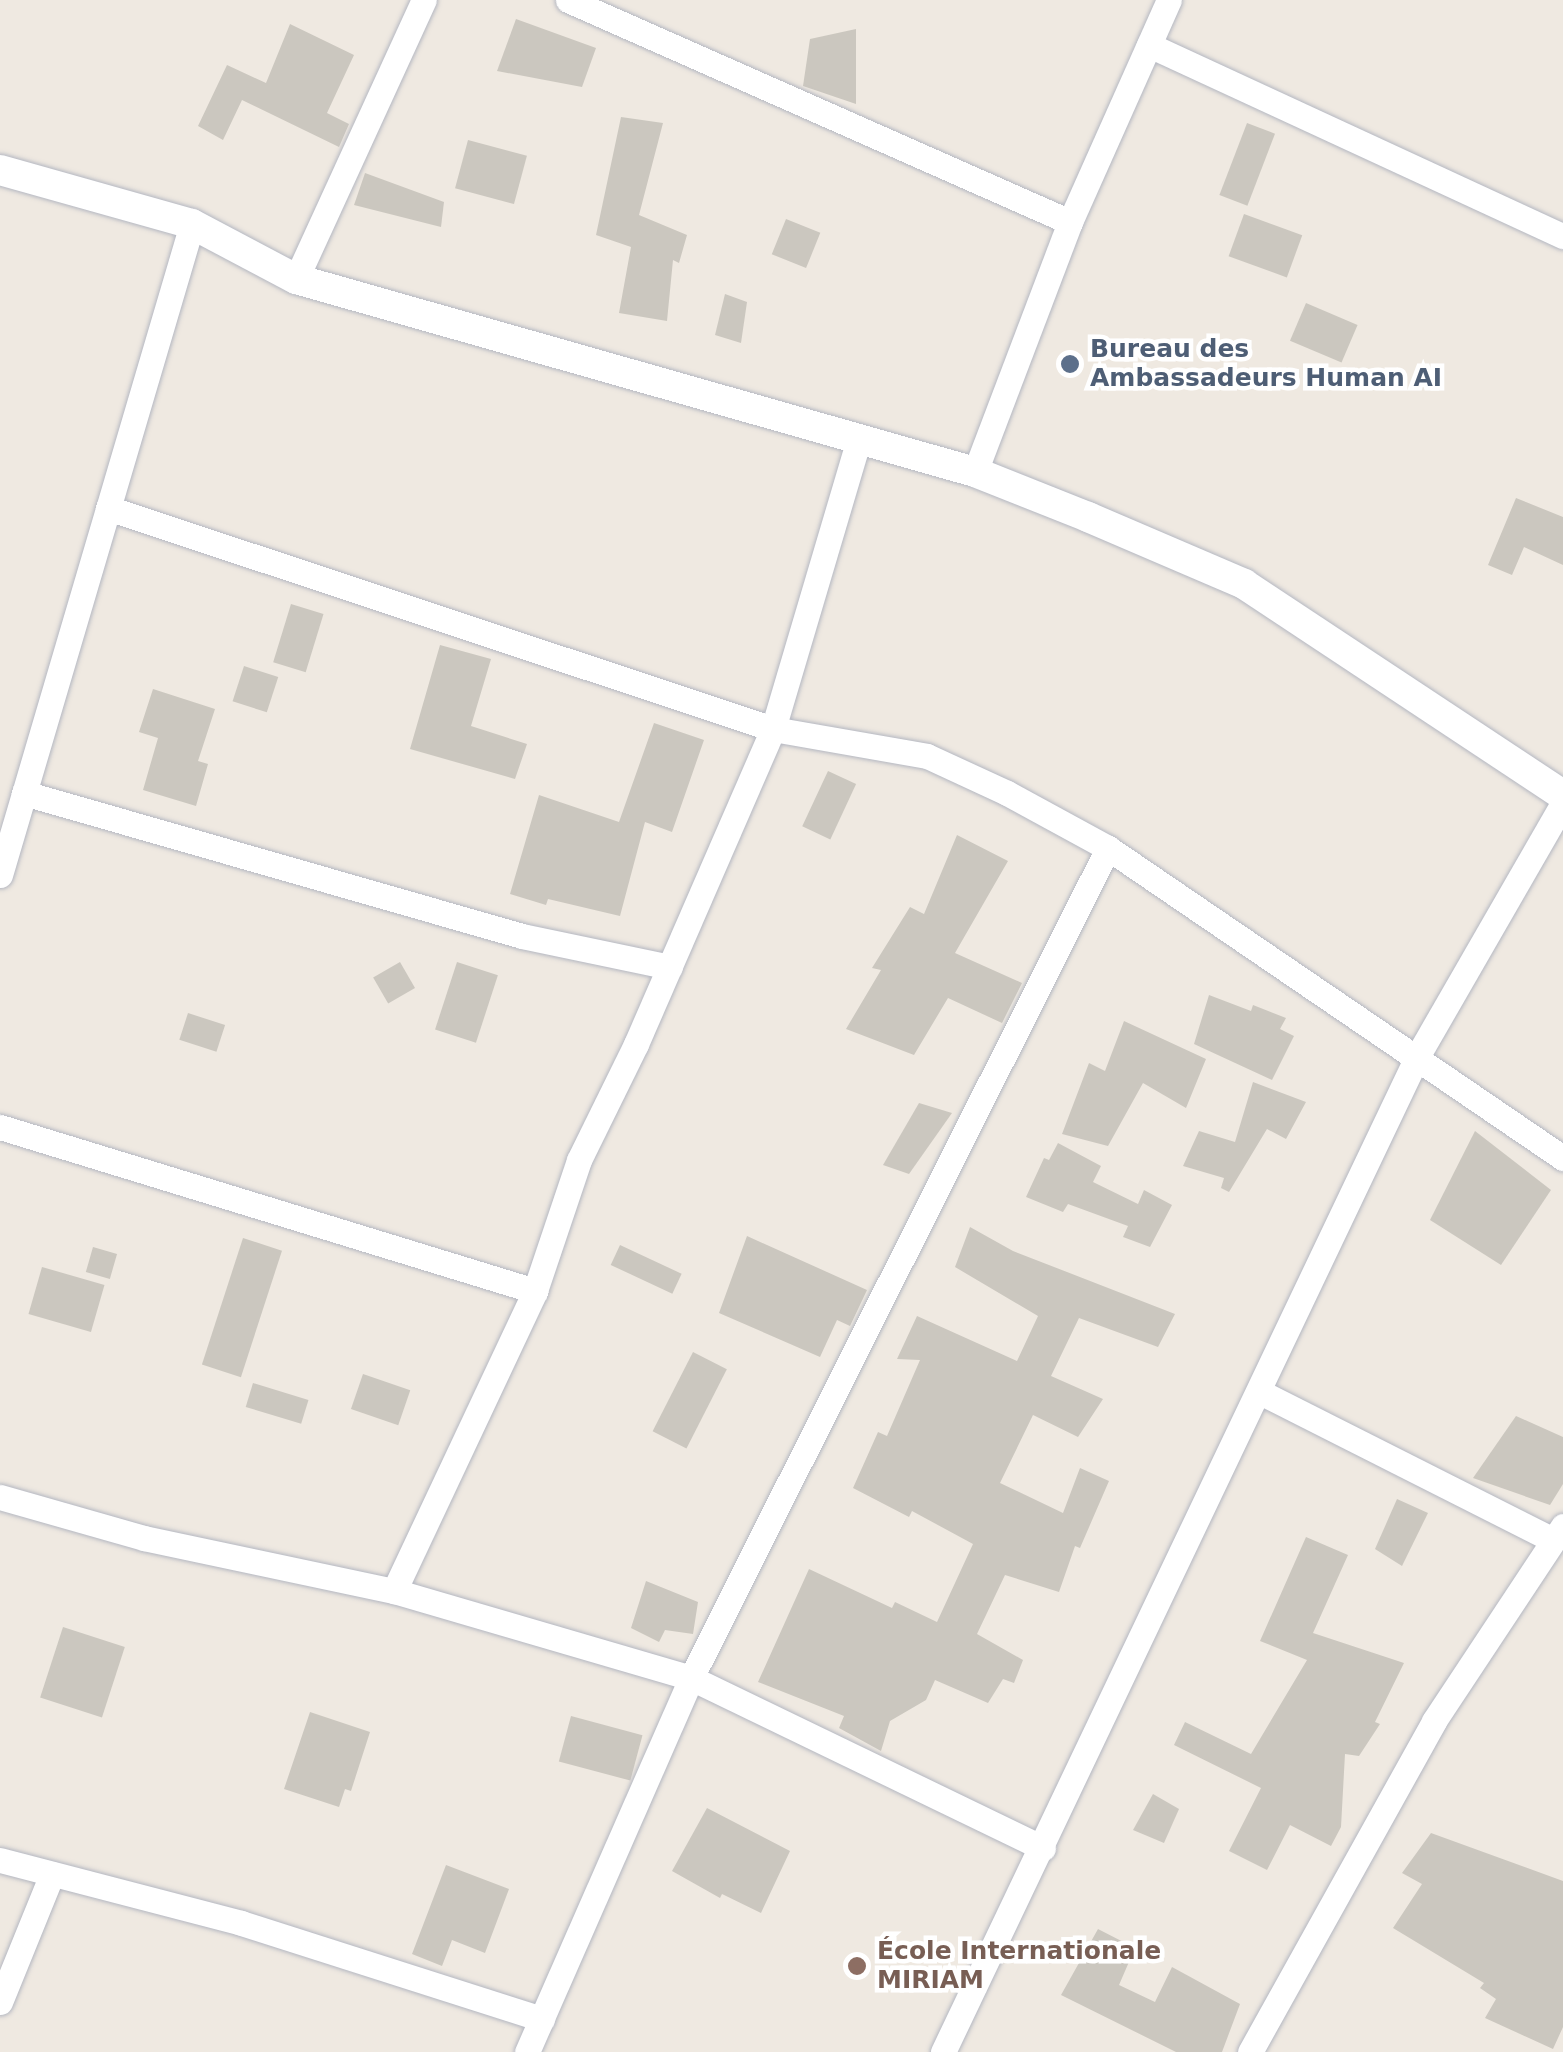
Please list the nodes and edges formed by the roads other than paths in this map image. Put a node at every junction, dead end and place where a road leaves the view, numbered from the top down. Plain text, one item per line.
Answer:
1 (424, 0) edge
2 (568, 0) edge
3 (1169, 0) edge
4 (1150, 46) junction
5 (0, 170) edge
6 (1070, 222) junction
7 (192, 224) junction
8 (1563, 236) edge
9 (296, 279) junction
10 (859, 439) junction
11 (975, 472) junction
12 (108, 508) junction
13 (773, 729) junction
14 (24, 792) junction
15 (1563, 795) edge
16 (1563, 803) edge
17 (1108, 848) junction
18 (0, 875) edge
19 (670, 967) junction
20 (1417, 1057) junction
21 (0, 1127) edge
22 (1563, 1158) edge
23 (535, 1290) junction
24 (1260, 1392) junction
25 (0, 1497) edge
26 (1558, 1533) edge
27 (394, 1591) junction
28 (691, 1678) junction
29 (1043, 1848) junction
30 (0, 1860) edge
31 (52, 1874) junction
32 (0, 2002) edge
33 (542, 2019) junction
34 (527, 2052) edge
35 (943, 2052) edge
36 (1250, 2052) edge

1 - 9 street
2 - 6 street
3 - 4 street
4 - 6 street
4 - 8 street
5 - 7 street
6 - 11 street
7 - 9 street
7 - 12 street
9 - 10 street
10 - 11 street
10 - 13 street
11 - 15 street
12 - 13 street
12 - 14 street
13 - 17 street
13 - 19 street
14 - 18 street
14 - 19 street
16 - 20 street
17 - 20 street
17 - 28 street
19 - 23 street
20 - 22 street
20 - 24 street
21 - 23 street
23 - 27 street
24 - 26 street
24 - 29 street
25 - 27 street
26 - 36 street
27 - 28 street
28 - 29 street
28 - 33 street
29 - 35 street
30 - 31 street
31 - 32 street
31 - 33 street
33 - 34 street

